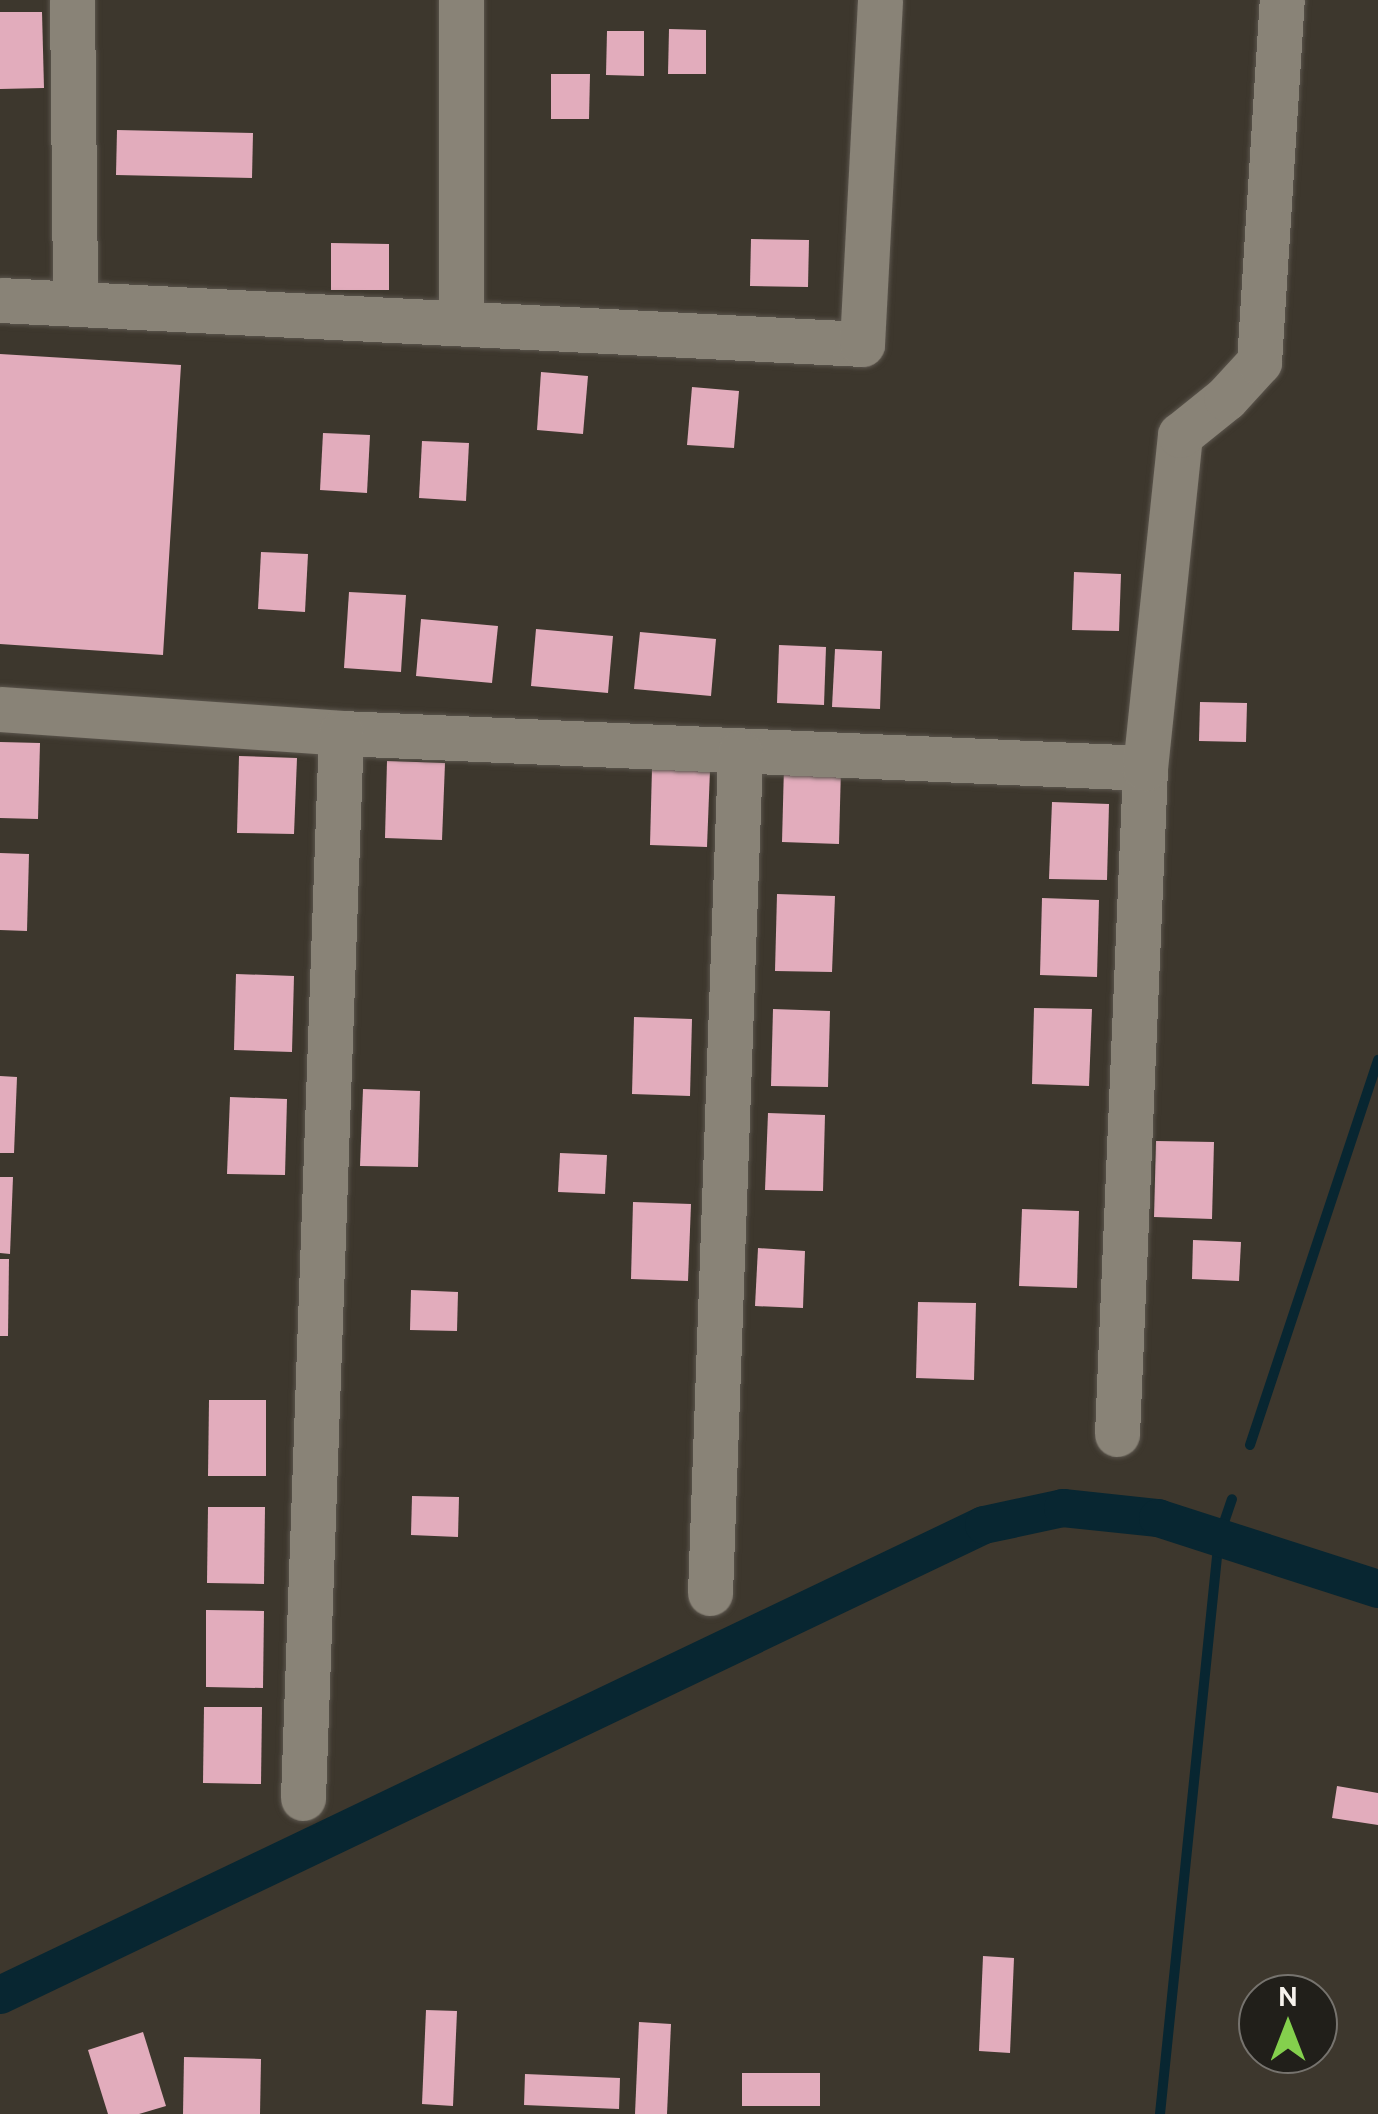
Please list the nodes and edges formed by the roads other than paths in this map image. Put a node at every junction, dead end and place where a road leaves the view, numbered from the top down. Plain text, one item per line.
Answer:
1 (72, 0) edge
2 (461, 0) edge
3 (880, 0) edge
4 (1282, 0) edge
5 (0, 300) edge
6 (76, 304) junction
7 (461, 320) junction
8 (0, 709) edge
9 (341, 733) junction
10 (740, 753) junction
11 (1145, 768) junction
12 (1117, 1434) dead end
13 (710, 1592) dead end
14 (303, 1798) dead end

1 - 6 street
2 - 7 street
3 - 7 street
4 - 11 street
5 - 6 street
6 - 7 street
8 - 9 street
9 - 10 street
9 - 14 street
10 - 11 street
10 - 13 street
11 - 12 street

